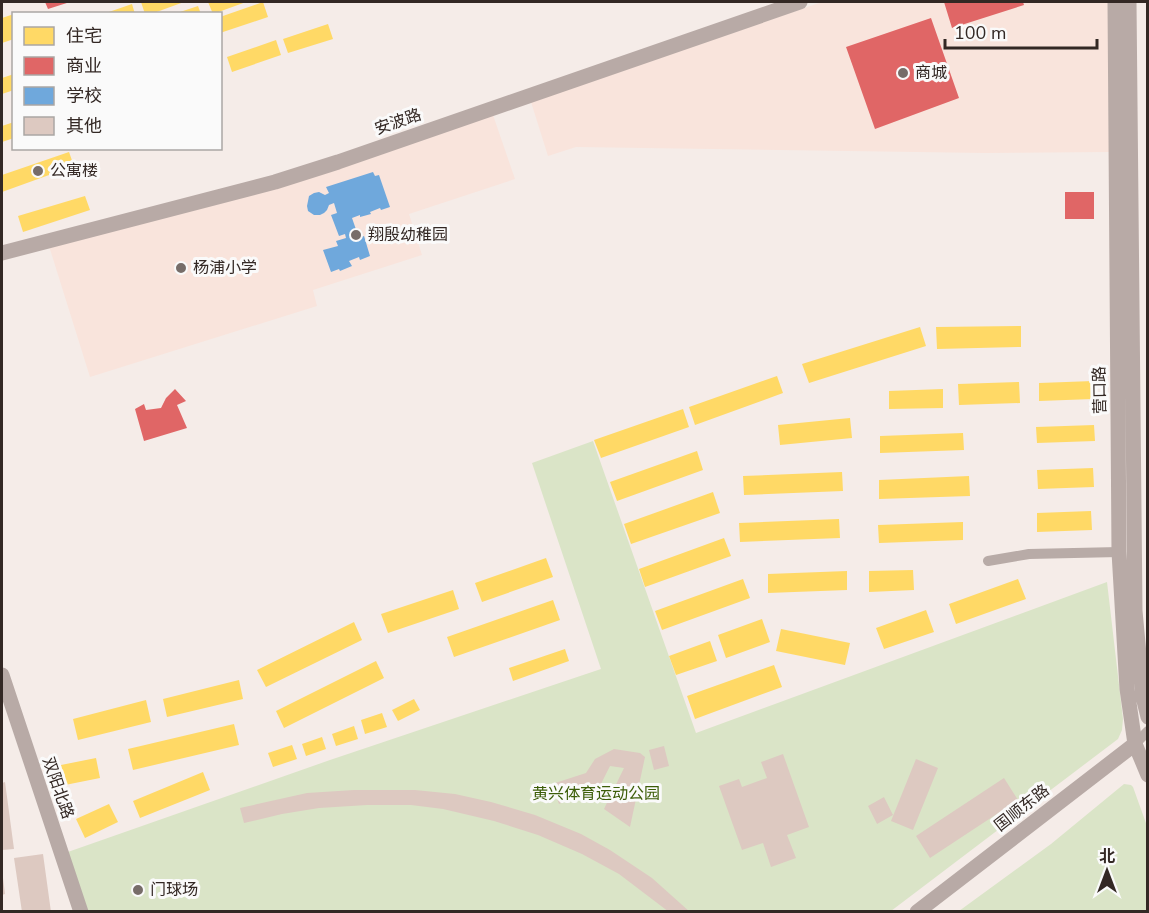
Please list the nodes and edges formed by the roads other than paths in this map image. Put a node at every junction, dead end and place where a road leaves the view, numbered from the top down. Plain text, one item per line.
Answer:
1 (800, 2) edge
2 (1115, 2) edge
3 (1129, 2) edge
4 (2, 253) edge
5 (1119, 552) junction
6 (988, 561) dead end
7 (2, 675) edge
8 (1148, 717) edge
9 (1148, 731) edge
10 (1135, 744) junction
11 (1148, 775) edge
12 (81, 912) edge
13 (917, 912) edge

1 - 4 main road, 安波路
2 - 5 main road, 营口路
3 - 8 main road, 营口路
5 - 6 street
5 - 10 main road, 营口路
7 - 12 main road, 双阳北路
9 - 10 street, 国顺东路
10 - 11 main road, 营口路
10 - 13 main road, 国顺东路

